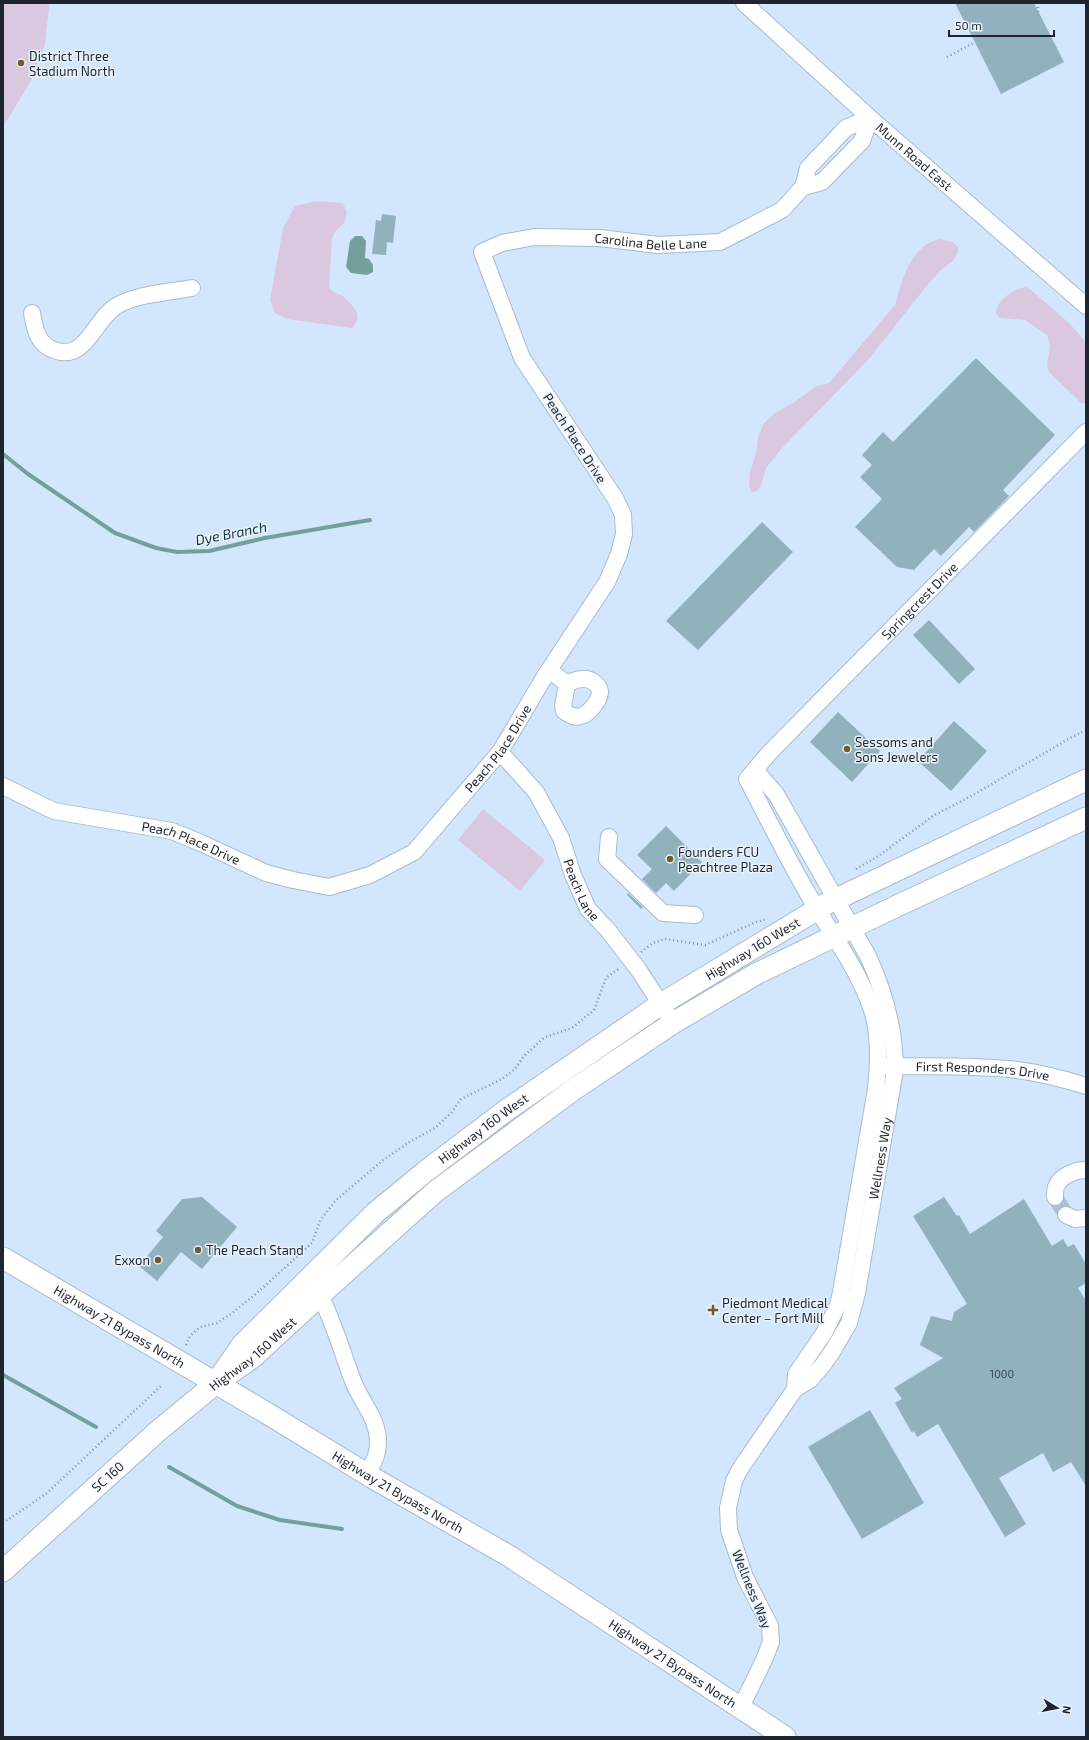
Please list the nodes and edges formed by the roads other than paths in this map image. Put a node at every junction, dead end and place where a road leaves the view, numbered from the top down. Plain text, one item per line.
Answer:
1 (744, 3) edge
2 (870, 118) junction
3 (482, 252) joint
4 (192, 288) dead end
5 (1086, 306) edge
6 (32, 313) dead end
7 (1086, 432) edge
8 (549, 670) junction
9 (566, 684) dead end
10 (500, 752) junction
11 (751, 774) junction
12 (1086, 780) edge
13 (3, 786) edge
14 (1086, 818) edge
15 (609, 837) dead end
16 (695, 915) dead end
17 (835, 919) junction
18 (661, 1004) junction
19 (673, 1023) junction
20 (878, 1066) junction
21 (895, 1066) junction
22 (1086, 1086) edge
23 (868, 1135) junction
24 (1086, 1170) edge
25 (1055, 1197) dead end
26 (1066, 1215) dead end
27 (870, 1217) junction
28 (1086, 1218) edge
29 (3, 1258) edge
30 (855, 1264) junction
31 (841, 1292) junction
32 (320, 1295) junction
33 (832, 1352) junction
34 (215, 1384) junction
35 (795, 1389) junction
36 (366, 1474) junction
37 (3, 1572) edge
38 (741, 1707) junction
39 (785, 1737) edge

1 - 2 street, Munn Road East
2 - 3 street, Carolina Belle Lane
2 - 5 street, Munn Road East
3 - 8 street, Peach Place Drive
4 - 6 street
7 - 11 street, Springcrest Drive
8 - 9 street
8 - 10 street, Peach Place Drive
10 - 13 street, Peach Place Drive
10 - 18 street, Peach Lane
11 - 17 street
11 - 17 street
12 - 17 main road, Highway 160 West / SC 160
14 - 17 main road, Highway 160 West / SC 160
15 - 16 street
17 - 18 main road, Highway 160 West / SC 160
17 - 19 main road, Highway 160 West / SC 160
17 - 20 street, Wellness Way
17 - 21 street, Wellness Way
18 - 19 street, Peach Lane
18 - 34 main road, Highway 160 West / SC 160
19 - 32 main road, Highway 160 West / SC 160
20 - 21 street, First Responders Drive
20 - 23 street, Wellness Way
21 - 22 street, First Responders Drive
21 - 27 street, Wellness Way
23 - 27 street
23 - 30 street, Wellness Way
24 - 25 street
26 - 28 street
27 - 30 street, Wellness Way
29 - 34 main road, Highway 21 Bypass North
30 - 31 street, Wellness Way
30 - 33 street, Wellness Way
31 - 33 street
31 - 35 street, Wellness Way
32 - 34 main road, Highway 160 West / SC 160
32 - 36 street
33 - 35 street, Wellness Way
34 - 36 main road, Highway 21 Bypass North
34 - 37 main road, SC 160 / SC 160
35 - 38 street, Wellness Way
36 - 38 main road, Highway 21 Bypass North
38 - 39 main road, Highway 21 Bypass North

